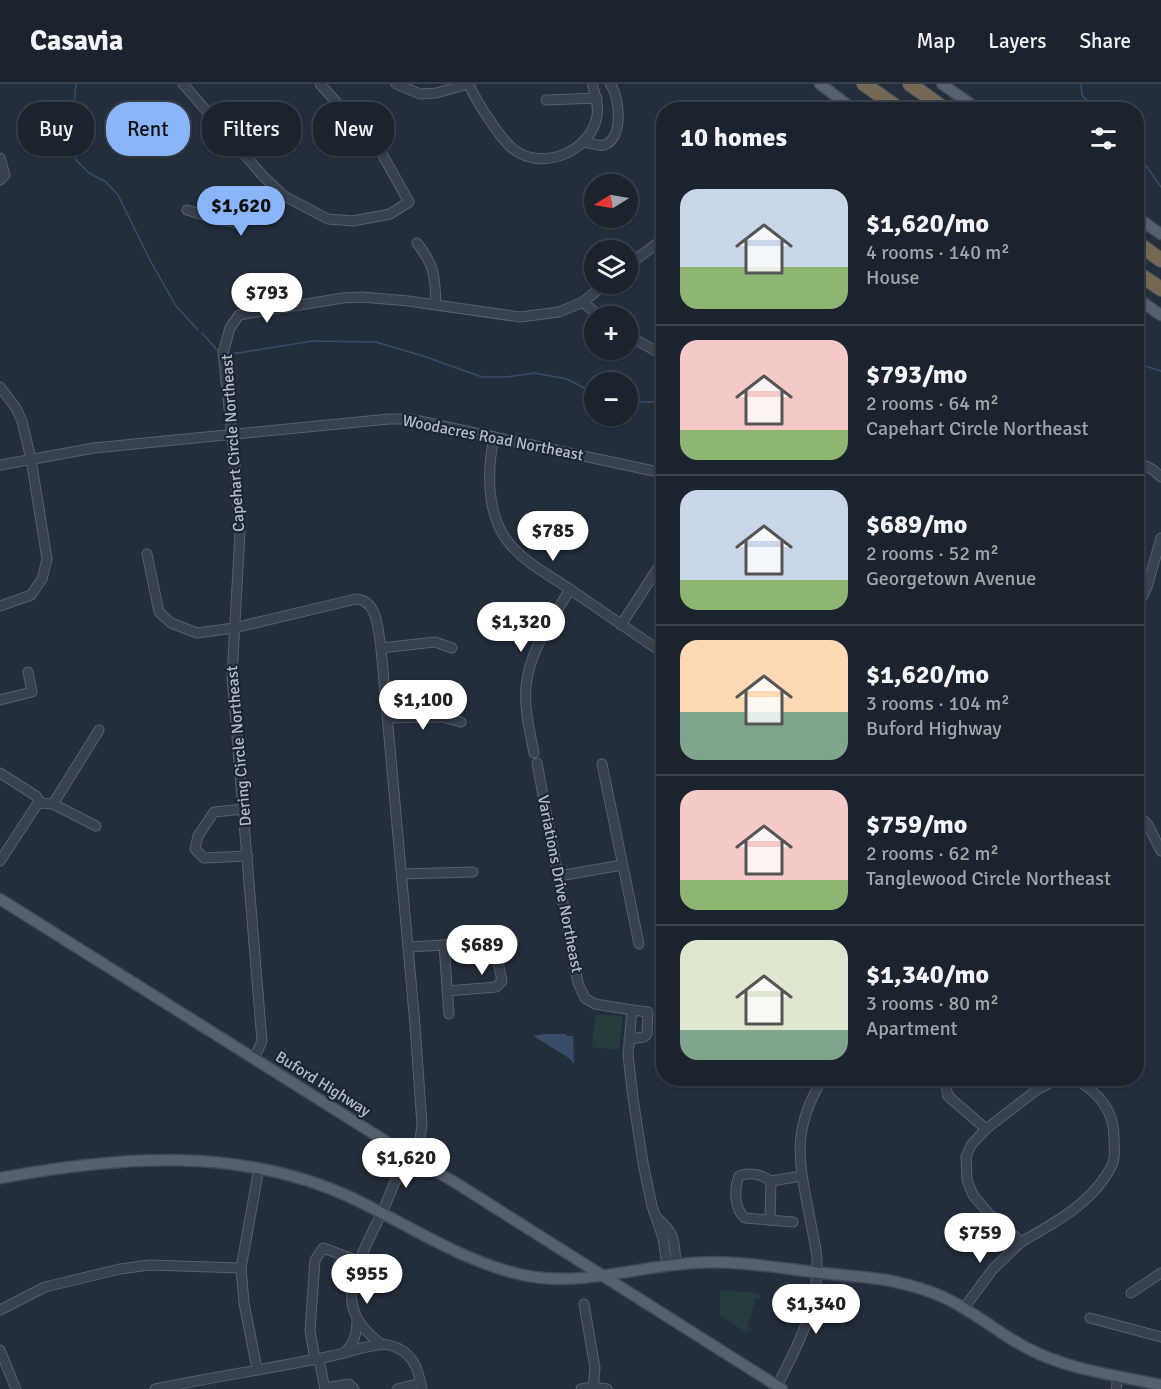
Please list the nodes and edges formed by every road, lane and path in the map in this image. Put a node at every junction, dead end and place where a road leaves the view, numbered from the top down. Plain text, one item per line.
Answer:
1 (183, 84) edge
2 (320, 84) edge
3 (469, 84) edge
4 (592, 84) edge
5 (609, 84) edge
6 (820, 84) edge
7 (864, 84) edge
8 (910, 84) edge
9 (942, 84) edge
10 (399, 85) edge
11 (597, 98) junction
12 (546, 100) dead end
13 (844, 102) edge
14 (890, 102) edge
15 (935, 102) edge
16 (968, 102) edge
17 (585, 142) junction
18 (0, 158) edge
19 (0, 180) edge
20 (284, 196) junction
21 (188, 210) dead end
22 (1144, 222) edge
23 (1161, 234) edge
24 (417, 243) dead end
25 (656, 244) edge
26 (1144, 248) edge
27 (638, 258) edge
28 (1161, 260) edge
29 (1144, 278) edge
30 (1161, 290) edge
31 (593, 294) edge
32 (583, 302) junction
33 (1144, 303) edge
34 (436, 305) junction
35 (587, 306) edge
36 (1161, 315) edge
37 (638, 341) edge
38 (656, 351) edge
39 (0, 387) edge
40 (232, 435) junction
41 (494, 437) junction
42 (32, 459) junction
43 (0, 465) edge
44 (1144, 465) edge
45 (656, 472) edge
46 (1161, 477) edge
47 (1161, 538) edge
48 (147, 554) dead end
49 (656, 571) edge
50 (570, 589) junction
51 (1144, 592) edge
52 (0, 606) edge
53 (621, 625) junction
54 (234, 628) junction
55 (381, 648) junction
56 (452, 648) dead end
57 (656, 648) edge
58 (28, 672) dead end
59 (0, 700) edge
60 (388, 718) junction
61 (460, 722) dead end
62 (99, 730) dead end
63 (534, 753) dead end
64 (537, 763) dead end
65 (603, 764) dead end
66 (0, 772) edge
67 (41, 803) junction
68 (53, 804) junction
69 (244, 809) junction
70 (1144, 821) edge
71 (96, 826) dead end
72 (1161, 851) edge
73 (248, 856) junction
74 (1, 858) edge
75 (622, 865) junction
76 (473, 872) dead end
77 (402, 874) junction
78 (559, 876) junction
79 (0, 899) edge
80 (513, 941) dead end
81 (494, 942) junction
82 (639, 944) dead end
83 (444, 945) junction
84 (408, 947) junction
85 (447, 991) junction
86 (632, 1010) junction
87 (449, 1014) dead end
88 (629, 1039) junction
89 (254, 1059) junction
90 (819, 1086) edge
91 (946, 1086) edge
92 (1044, 1086) edge
93 (1085, 1086) edge
94 (986, 1129) junction
95 (406, 1154) junction
96 (417, 1161) junction
97 (259, 1168) junction
98 (802, 1176) junction
99 (0, 1178) edge
100 (771, 1181) junction
101 (381, 1213) junction
102 (770, 1220) junction
103 (793, 1222) dead end
104 (1021, 1242) junction
105 (361, 1262) junction
106 (672, 1265) junction
107 (241, 1268) junction
108 (817, 1273) junction
109 (1161, 1273) edge
110 (603, 1276) junction
111 (1131, 1293) dead end
112 (584, 1304) dead end
113 (964, 1308) junction
114 (0, 1310) edge
115 (357, 1318) junction
116 (1090, 1318) dead end
117 (1161, 1337) edge
118 (381, 1344) junction
119 (0, 1350) edge
120 (342, 1354) junction
121 (317, 1359) junction
122 (257, 1369) junction
123 (1118, 1377) junction
124 (1161, 1385) edge
125 (422, 1386) edge
126 (593, 1388) edge
127 (780, 1388) edge
128 (16, 1389) edge
129 (155, 1389) edge
130 (325, 1389) edge
131 (354, 1389) edge
132 (397, 1389) edge
133 (581, 1389) edge
134 (607, 1389) edge
135 (1116, 1389) edge

1 - 20 street
2 - 20 street
3 - 10 street
3 - 17 street
4 - 11 street
5 - 17 street
6 - 13 main road
7 - 14 highway
8 - 15 highway
9 - 16 main road
11 - 12 street
11 - 17 street
18 - 19 street
20 - 21 street
22 - 23 main road
24 - 34 street
25 - 27 street
26 - 28 highway
29 - 30 highway
31 - 32 street, Capehart Circle Northeast
32 - 34 street, Capehart Circle Northeast
32 - 35 street
33 - 36 main road
34 - 40 street, Capehart Circle Northeast
37 - 38 street
39 - 42 street
40 - 41 street, Woodacres Road Northeast
40 - 42 street, Woodacres Road Northeast
40 - 54 street, Capehart Circle Northeast
41 - 45 street, Woodacres Road Northeast
41 - 50 street
42 - 43 street, Woodacres Road Northeast
42 - 52 street
44 - 46 street
47 - 51 street
48 - 54 street
49 - 53 street
50 - 53 street
50 - 63 street
53 - 57 street
54 - 55 street
54 - 69 street, Dering Circle Northeast
55 - 56 street
55 - 60 street
58 - 59 street
60 - 61 street
60 - 77 street
62 - 68 street
64 - 78 street, Variations Drive Northeast
65 - 75 street
66 - 67 street
67 - 68 street
67 - 74 street
68 - 71 street
69 - 73 street, Dering Circle Northeast
69 - 73 street
70 - 72 street
73 - 89 street, Dering Circle Northeast
75 - 78 street
75 - 82 street
76 - 77 street
77 - 84 street
78 - 86 street, Variations Drive Northeast
79 - 89 main road, Buford Highway
80 - 81 street
81 - 83 street
81 - 85 street
83 - 84 street
83 - 85 street
84 - 96 street
85 - 87 street
86 - 88 street
86 - 88 street
88 - 106 street
89 - 95 main road, Buford Highway
90 - 98 street
91 - 94 street
92 - 94 street
93 - 104 street
94 - 104 street
95 - 96 main road, Buford Highway
95 - 101 street
96 - 110 main road, Buford Highway
97 - 99 main road
97 - 101 main road
97 - 107 street
98 - 100 street
98 - 108 street
100 - 102 street
100 - 102 street
101 - 105 street
101 - 110 main road
102 - 103 street
104 - 113 street
105 - 115 street
105 - 121 street
106 - 108 main road
106 - 110 main road
107 - 114 street
107 - 122 street
108 - 113 main road
108 - 127 street
109 - 111 street
110 - 127 main road, Buford Highway
112 - 126 street
113 - 123 main road
115 - 118 street
115 - 120 street
116 - 117 street
118 - 120 street
118 - 125 street
119 - 128 street
120 - 121 street
121 - 122 street
121 - 130 street
122 - 129 street
123 - 124 main road
123 - 135 street
125 - 132 street
126 - 133 street
126 - 134 street
130 - 131 street

